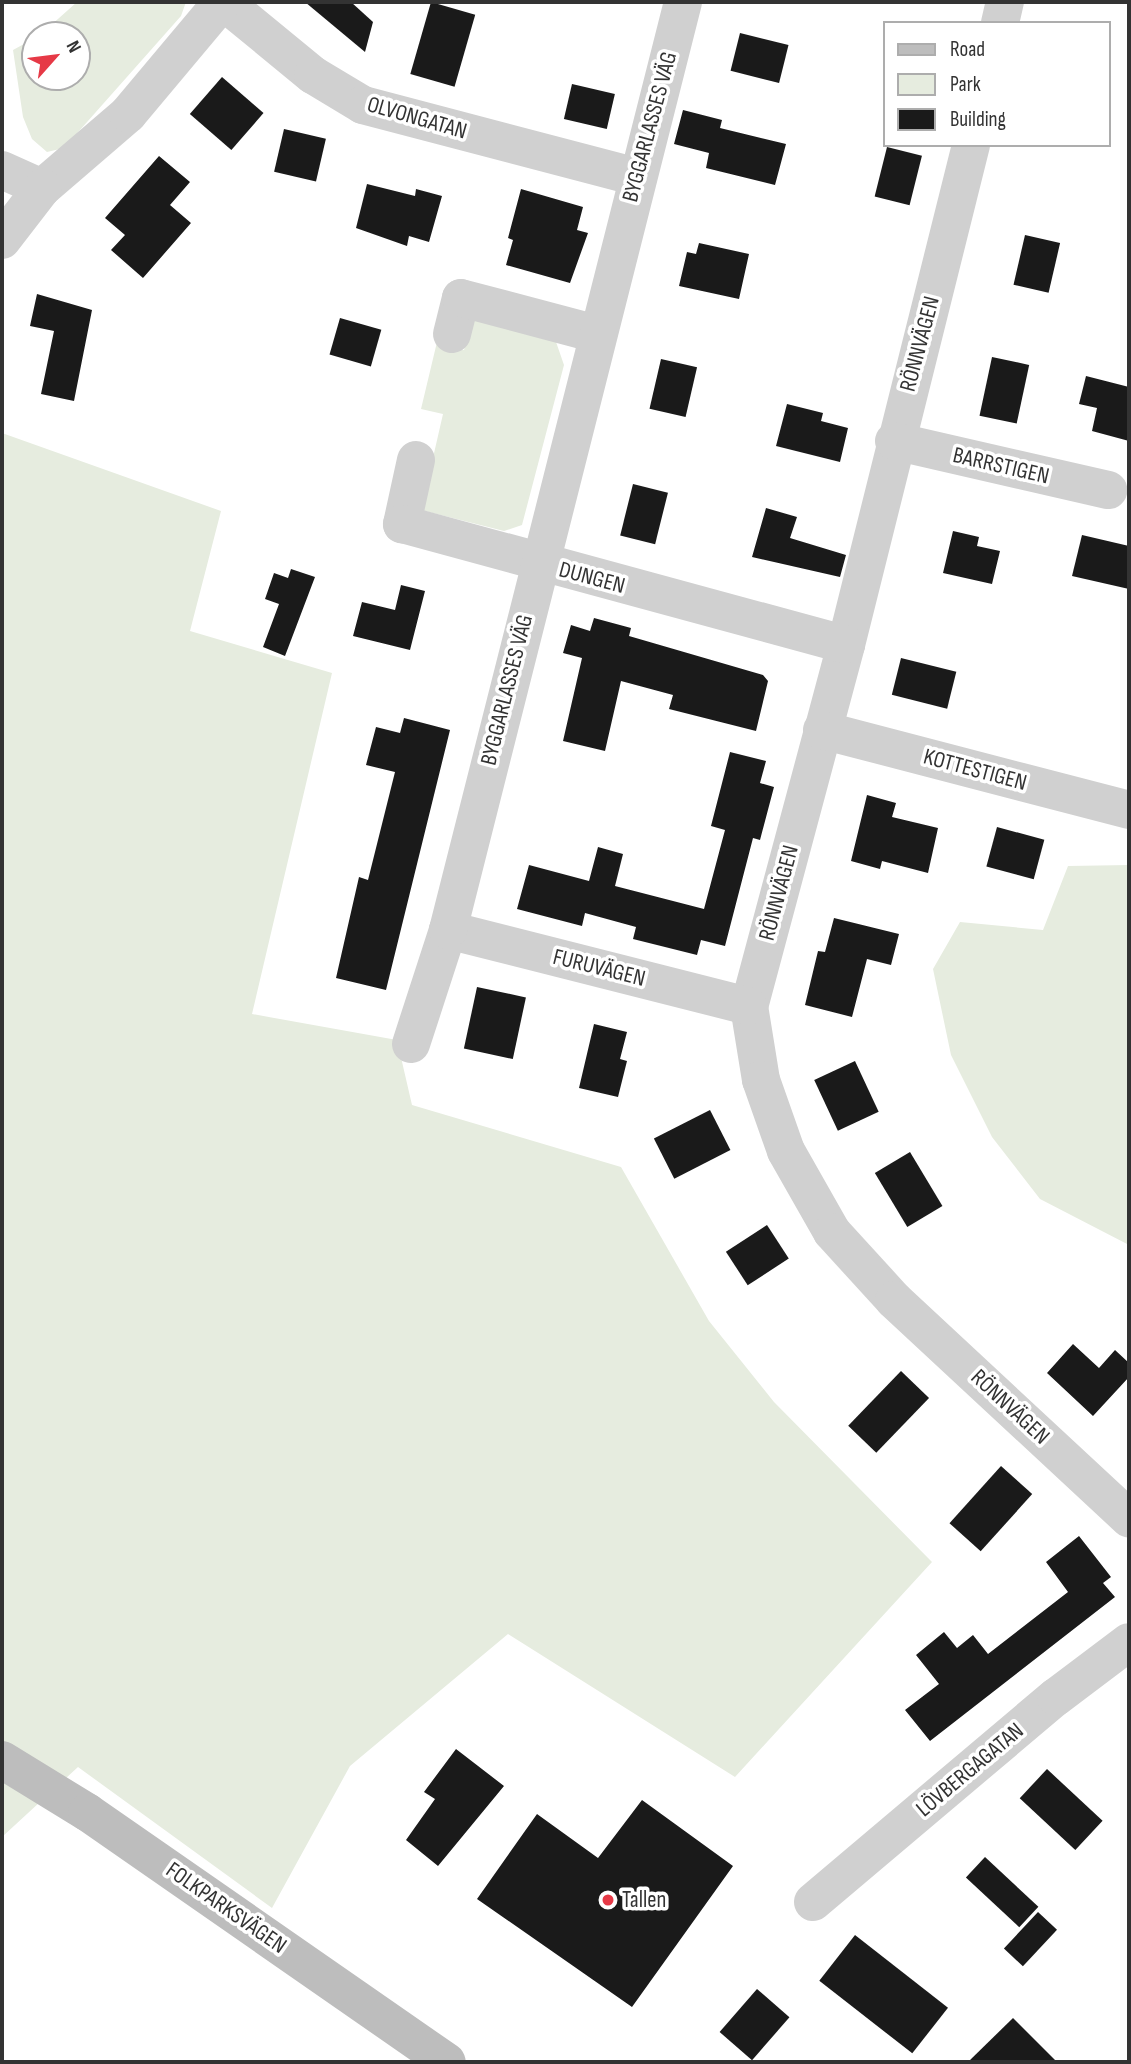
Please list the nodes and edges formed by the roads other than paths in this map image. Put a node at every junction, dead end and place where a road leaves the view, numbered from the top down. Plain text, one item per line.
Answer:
1 (223, 2) edge
2 (682, 2) edge
3 (1005, 2) edge
4 (1000, 21) edge
5 (970, 147) edge
6 (2, 170) edge
7 (637, 177) junction
8 (42, 188) junction
9 (2, 240) edge
10 (452, 334) dead end
11 (597, 334) junction
12 (894, 441) junction
13 (416, 460) dead end
14 (1108, 490) dead end
15 (538, 563) junction
16 (846, 645) junction
17 (822, 730) junction
18 (1129, 810) edge
19 (448, 930) junction
20 (749, 1006) junction
21 (411, 1044) dead end
22 (1129, 1518) edge
23 (1129, 1642) edge
24 (2, 1759) edge
25 (813, 1902) dead end
26 (447, 2062) edge

1 - 7 street, OLVONGATAN
1 - 8 street
2 - 7 street, BYGGARLASSES VÄG
3 - 4 street
5 - 12 street, RÖNNVÄGEN
6 - 8 street
7 - 11 street, BYGGARLASSES VÄG
8 - 9 street
10 - 11 street
11 - 15 street, BYGGARLASSES VÄG
12 - 14 street, BARRSTIGEN
12 - 16 street, RÖNNVÄGEN
13 - 15 street, DUNGEN
15 - 16 street, DUNGEN
15 - 19 street, BYGGARLASSES VÄG
16 - 17 street, RÖNNVÄGEN
17 - 18 street, KOTTESTIGEN
17 - 20 street, RÖNNVÄGEN
19 - 20 street, FURUVÄGEN
19 - 21 street, BYGGARLASSES VÄG
20 - 22 street, RÖNNVÄGEN
23 - 25 street, LÖVBERGAGATAN
24 - 26 main road, FOLKPARKSVÄGEN

